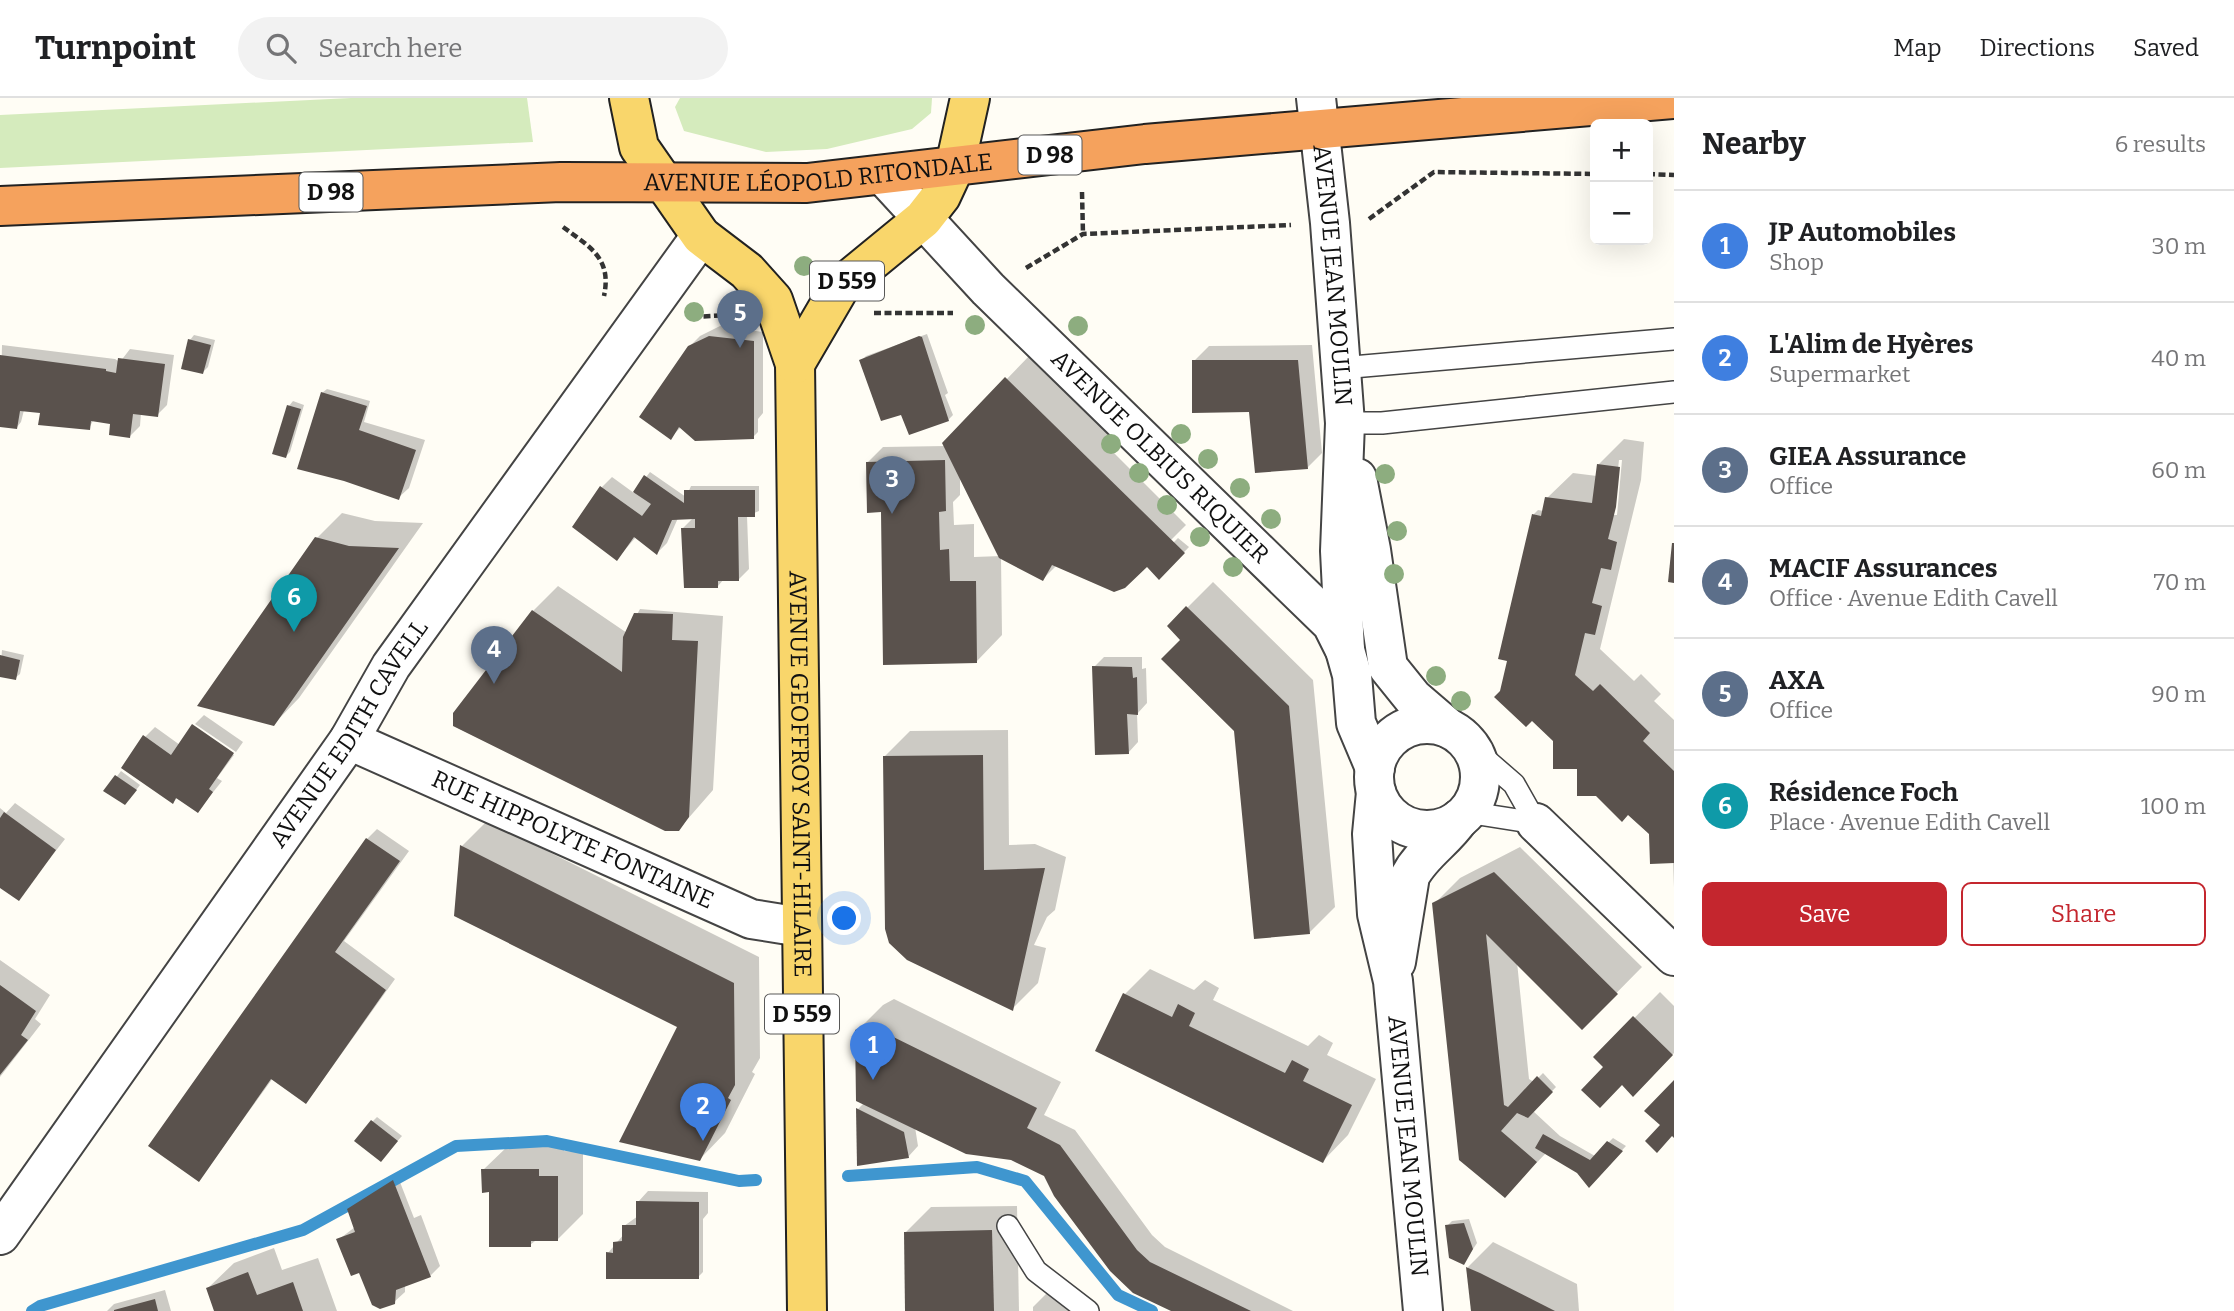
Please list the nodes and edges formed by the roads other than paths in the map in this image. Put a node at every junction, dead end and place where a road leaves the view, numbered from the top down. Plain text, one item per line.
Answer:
1 (629, 98) edge
2 (970, 98) edge
3 (1674, 99) edge
4 (1317, 114) edge
5 (955, 166) junction
6 (884, 176) junction
7 (662, 184) junction
8 (0, 205) edge
9 (923, 219) junction
10 (701, 236) junction
11 (1674, 339) edge
12 (795, 364) junction
13 (1341, 368) junction
14 (1674, 392) edge
15 (1345, 423) junction
16 (1345, 650) junction
17 (1458, 736) junction
18 (349, 740) junction
19 (1376, 780) junction
20 (1463, 815) junction
21 (1536, 823) junction
22 (801, 927) junction
23 (1674, 956) edge
24 (1393, 981) junction
25 (1007, 1226) dead end
26 (0, 1235) edge
27 (807, 1311) edge
28 (1088, 1311) edge
29 (1423, 1311) edge

1 - 7 main road, D 559
2 - 5 main road, D 559
3 - 4 highway, AVENUE LÉOPOLD RITONDALE / D 98
4 - 5 highway, AVENUE LÉOPOLD RITONDALE / D 98
4 - 13 street, AVENUE JEAN MOULIN
5 - 6 highway, AVENUE LÉOPOLD RITONDALE / D 98
5 - 9 main road, D 559
6 - 7 highway, AVENUE LÉOPOLD RITONDALE / D 98
6 - 9 street, AVENUE OLBIUS RIQUIER
7 - 8 highway, AVENUE LÉOPOLD RITONDALE / D 98
7 - 10 main road, AVENUE GEOFFROY SAINT-HILAIRE / D 559
9 - 12 main road, D 559
9 - 16 street, AVENUE OLBIUS RIQUIER
10 - 12 main road, AVENUE GEOFFROY SAINT-HILAIRE / D 559
10 - 18 street, AVENUE EDITH CAVELL
11 - 13 lane
12 - 22 main road, AVENUE GEOFFROY SAINT-HILAIRE / D 559
13 - 15 street, AVENUE JEAN MOULIN
14 - 15 lane
15 - 16 street, AVENUE JEAN MOULIN
15 - 17 street, AVENUE JEAN MOULIN
16 - 19 street, AVENUE OLBIUS RIQUIER
17 - 19 street
17 - 20 street
17 - 21 lane
18 - 22 street, RUE HIPPOLYTE FONTAINE
18 - 26 street, AVENUE EDITH CAVELL
19 - 20 street
19 - 24 street, AVENUE JEAN MOULIN
20 - 21 lane
20 - 24 street, AVENUE JEAN MOULIN
21 - 23 street
22 - 27 main road, AVENUE GEOFFROY SAINT-HILAIRE / D 559
24 - 29 street, AVENUE JEAN MOULIN
25 - 28 lane

